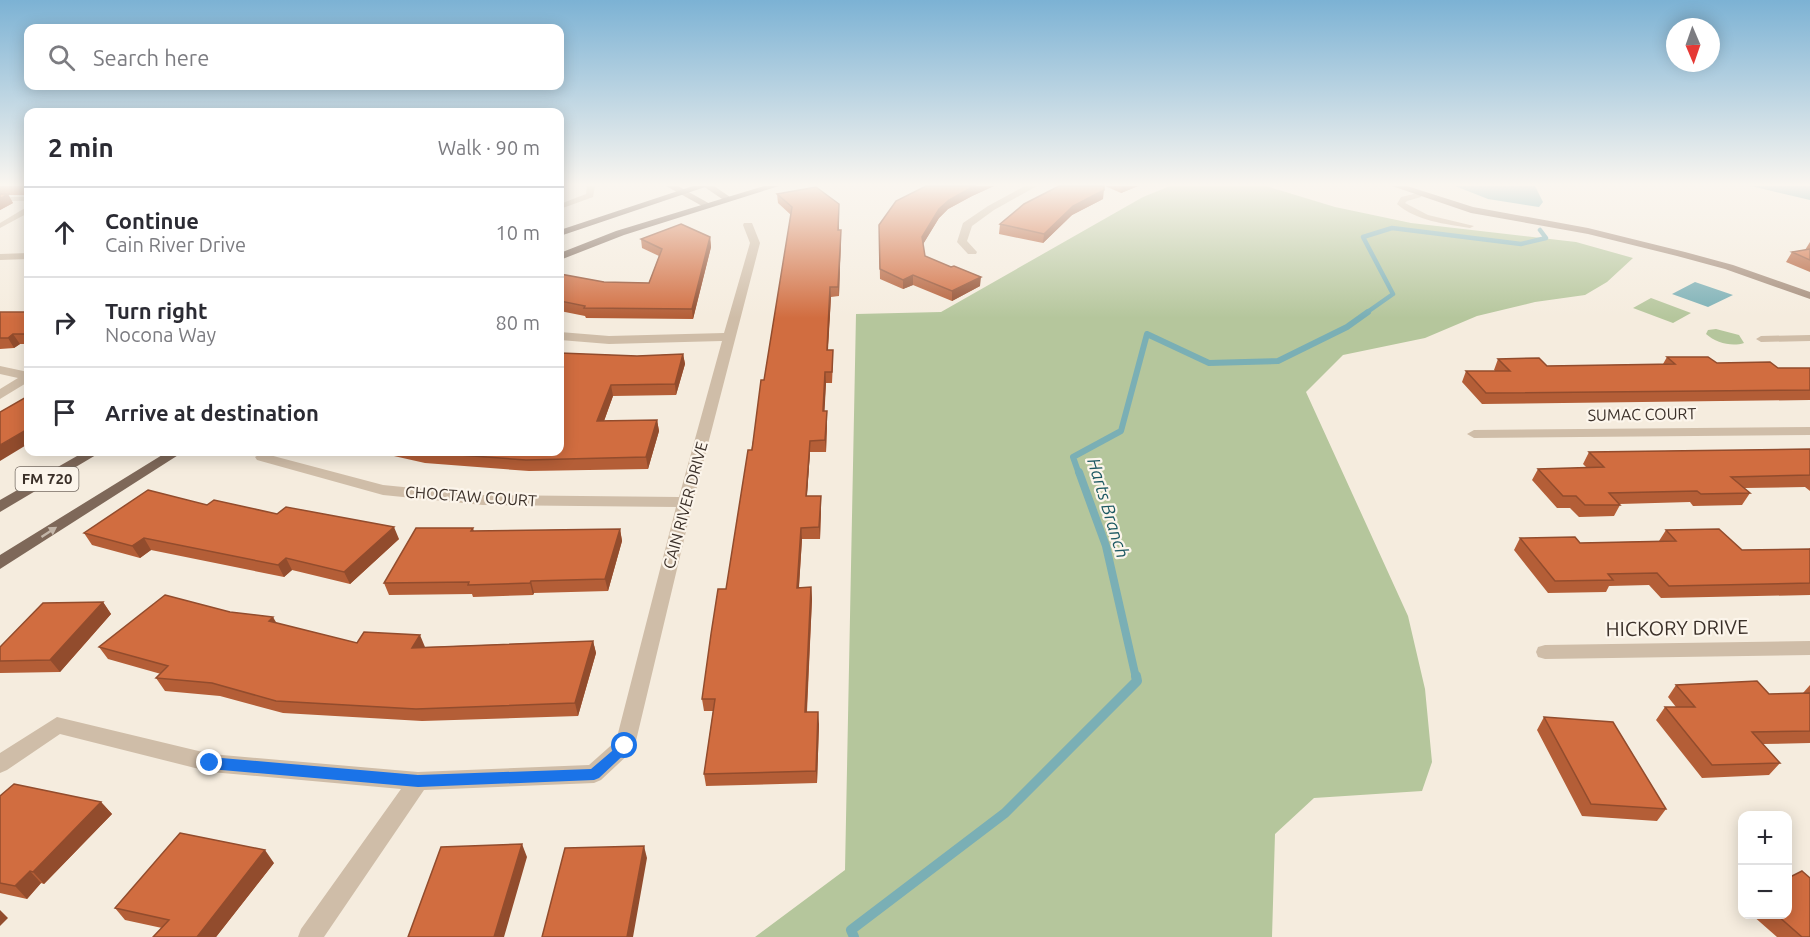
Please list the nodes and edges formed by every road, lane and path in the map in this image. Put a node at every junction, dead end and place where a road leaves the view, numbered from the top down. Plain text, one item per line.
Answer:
1 (630, 230) edge
2 (750, 230) edge
3 (966, 230) edge
4 (1581, 230) edge
5 (972, 252) dead end
6 (564, 255) edge
7 (24, 256) edge
8 (0, 257) edge
9 (1810, 296) edge
10 (564, 336) edge
11 (730, 337) junction
12 (1810, 338) edge
13 (1761, 339) dead end
14 (0, 370) edge
15 (24, 376) edge
16 (24, 380) edge
17 (0, 395) edge
18 (1810, 431) edge
19 (1474, 434) dead end
20 (87, 456) edge
21 (170, 456) edge
22 (262, 457) dead end
23 (685, 502) junction
24 (0, 507) edge
25 (0, 563) edge
26 (1810, 648) edge
27 (1545, 652) dead end
28 (0, 764) edge
29 (418, 781) junction
30 (310, 937) edge

1 - 6 main road
2 - 11 street, CAIN RIVER DRIVE
3 - 5 street
4 - 9 street
7 - 8 lane
10 - 11 street
11 - 23 street, CAIN RIVER DRIVE
12 - 13 lane
14 - 15 street
16 - 17 street
18 - 19 street, SUMAC COURT
20 - 24 main road, FM 720
25 -> 21 main road
22 - 23 street, CHOCTAW COURT
23 - 29 street, CAIN RIVER DRIVE
26 - 27 street, HICKORY DRIVE
28 - 29 street
29 - 30 street

